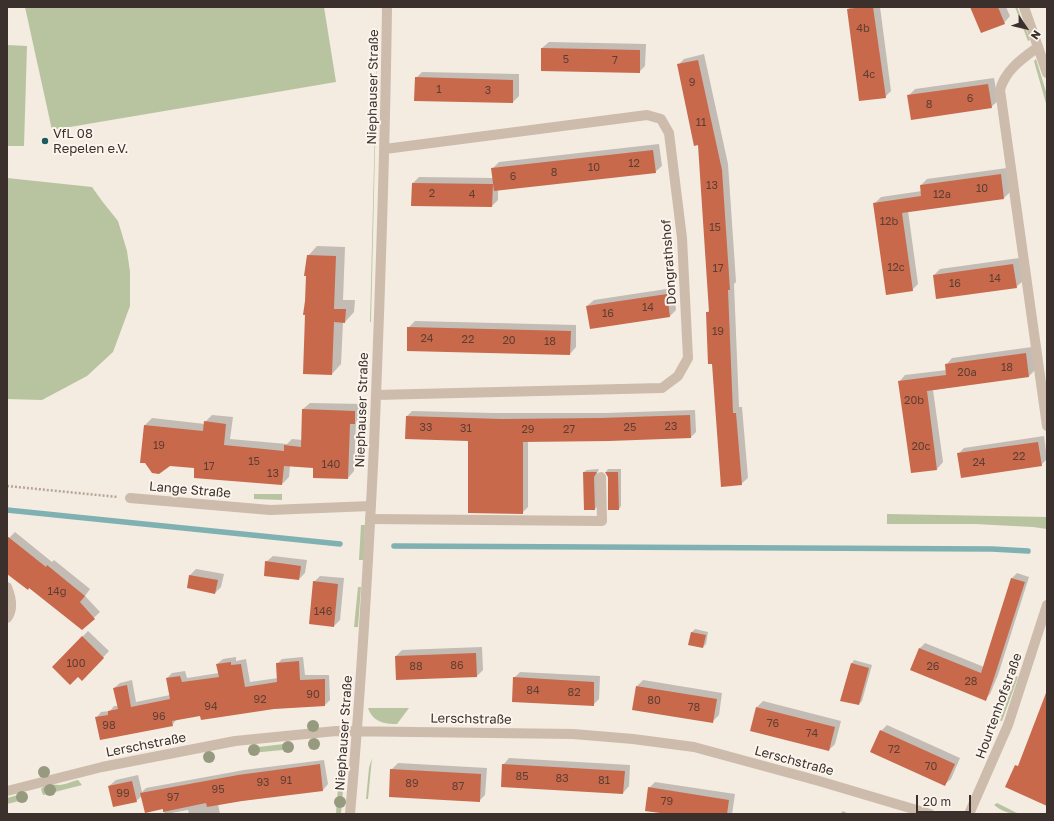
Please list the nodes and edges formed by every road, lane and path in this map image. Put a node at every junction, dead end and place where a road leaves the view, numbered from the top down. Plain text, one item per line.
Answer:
1 (387, 7) edge
2 (1024, 7) edge
3 (1038, 46) junction
4 (1047, 73) edge
5 (385, 149) junction
6 (376, 395) junction
7 (1047, 426) edge
8 (601, 477) dead end
9 (7, 486) edge
10 (130, 498) joint
11 (371, 506) junction
12 (370, 519) junction
13 (7, 587) edge
14 (1047, 605) edge
15 (7, 618) edge
16 (358, 732) junction
17 (7, 791) edge
18 (350, 814) edge
19 (930, 814) edge
20 (969, 814) edge

1 - 5 street, Niephauser Straße
2 - 3 street
3 - 4 street
3 - 7 street
5 - 6 street, Niephauser Straße
5 - 6 street, Dongrathshof
6 - 11 street, Niephauser Straße
8 - 12 street
9 - 10 path, Lange Straße
10 - 11 street, Lange Straße
11 - 12 street, Niephauser Straße
12 - 16 street, Niephauser Straße
13 - 15 street
14 - 20 street, Hourtenhofstraße
16 - 17 street, Lerschstraße
16 - 18 street, Niephauser Straße
16 - 19 street, Lerschstraße

